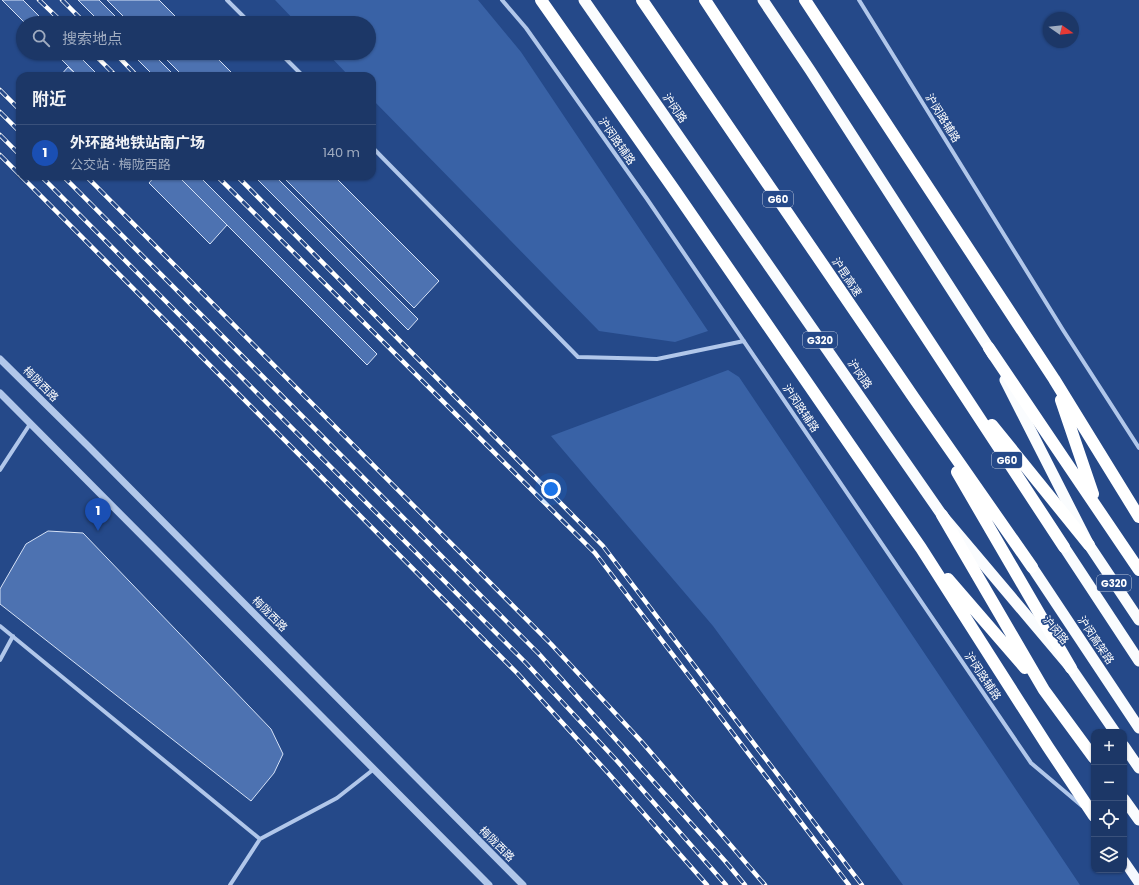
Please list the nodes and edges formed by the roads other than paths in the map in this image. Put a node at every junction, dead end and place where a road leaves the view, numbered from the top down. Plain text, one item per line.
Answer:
1 (227, 0) edge
2 (502, 0) edge
3 (540, 0) edge
4 (584, 0) edge
5 (642, 0) edge
6 (705, 0) edge
7 (763, 0) edge
8 (805, 0) edge
9 (859, 0) edge
10 (243, 16) edge
11 (287, 60) edge
12 (299, 72) edge
13 (376, 151) edge
14 (744, 341) junction
15 (989, 348) junction
16 (0, 359) edge
17 (950, 373) junction
18 (1054, 379) junction
19 (0, 393) edge
20 (914, 398) junction
21 (30, 424) junction
22 (1139, 448) edge
23 (0, 470) edge
24 (1098, 508) junction
25 (942, 515) junction
26 (1139, 517) edge
27 (1089, 545) junction
28 (921, 548) junction
29 (1064, 548) joint
30 (1032, 567) joint
31 (1139, 570) edge
32 (1139, 620) edge
33 (0, 626) edge
34 (13, 636) junction
35 (0, 660) edge
36 (1139, 661) edge
37 (1071, 668) junction
38 (1044, 690) junction
39 (1139, 728) edge
40 (1113, 729) edge
41 (1127, 750) edge
42 (1091, 754) edge
43 (1139, 768) edge
44 (374, 769) junction
45 (1125, 801) edge
46 (1091, 812) edge
47 (1091, 814) edge
48 (1139, 820) edge
49 (260, 839) junction
50 (1127, 865) edge
51 (1139, 883) edge
52 (230, 885) edge
53 (489, 885) edge
54 (522, 885) edge

1 - 10 street
2 - 14 street, 沪闵路辅路
3 - 28 highway
4 - 25 highway, 沪闵路 / G320
5 - 20 highway, 沪昆高速 / G60
6 - 17 highway, G60
7 - 15 highway, G320
8 - 18 highway
9 - 22 street, 沪闵路辅路
11 - 12 street
13 - 14 street
14 - 47 street, 沪闵路辅路
15 - 24 highway
15 - 27 highway, G320
16 - 54 street, 梅陇西路
17 - 27 highway
17 - 29 highway, G60
18 - 24 highway
18 - 26 highway
19 - 21 street
20 - 30 highway, 沪昆高速 / G60
20 - 37 highway
21 - 23 street
21 - 44 street
24 - 31 highway
25 - 37 highway, 沪闵路 / G320
25 - 38 highway
27 - 32 highway, G320
28 - 38 highway
28 - 46 highway
29 - 36 highway
30 - 39 highway, 沪闵高架路
33 - 34 street
34 - 35 street
34 - 49 street
37 - 40 highway, 沪闵路 / G320
38 - 42 highway
41 - 43 highway
44 - 49 street
44 - 53 street
45 - 48 highway
49 - 52 street
50 - 51 main road

